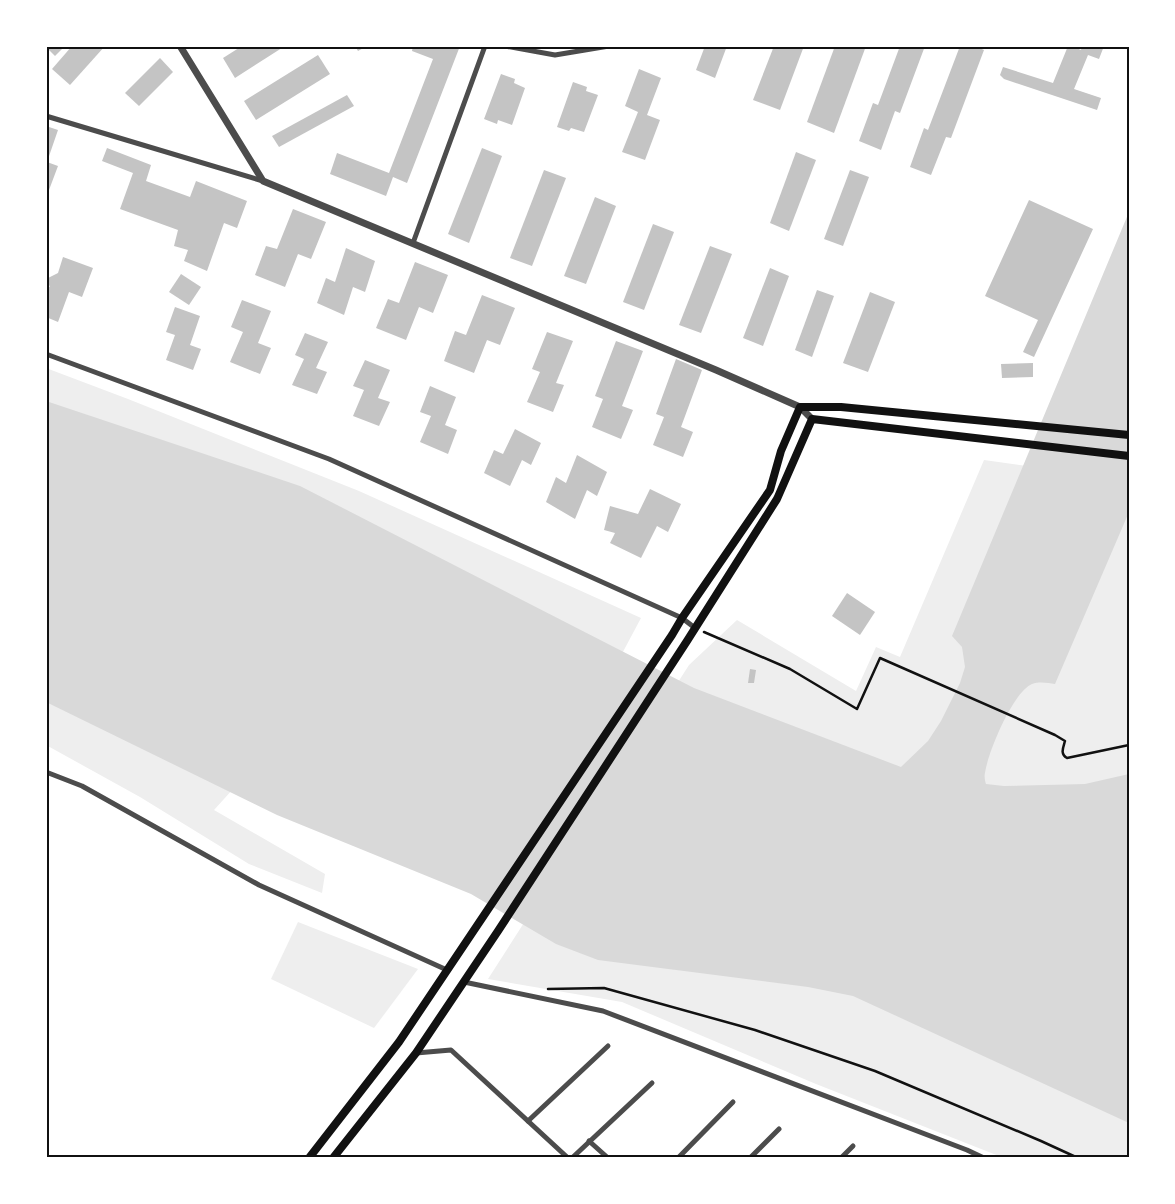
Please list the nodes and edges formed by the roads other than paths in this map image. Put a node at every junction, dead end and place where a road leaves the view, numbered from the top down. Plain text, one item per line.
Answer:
1 (180, 46) edge
2 (484, 46) edge
3 (506, 46) edge
4 (609, 46) edge
5 (46, 116) edge
6 (263, 181) junction
7 (413, 243) junction
8 (46, 354) edge
9 (800, 407) junction
10 (812, 420) junction
11 (1129, 435) edge
12 (1129, 456) edge
13 (682, 618) junction
14 (695, 628) junction
15 (46, 772) edge
16 (447, 970) junction
17 (464, 982) junction
18 (608, 1046) dead end
19 (416, 1053) junction
20 (652, 1082) dead end
21 (733, 1102) dead end
22 (528, 1121) junction
23 (779, 1129) dead end
24 (589, 1141) junction
25 (853, 1146) dead end
26 (309, 1158) edge
27 (333, 1158) edge
28 (568, 1158) edge
29 (572, 1158) edge
30 (608, 1158) edge
31 (678, 1158) edge
32 (750, 1158) edge
33 (840, 1158) edge
34 (984, 1158) edge

1 - 6 street
2 - 7 street
3 - 4 street
5 - 6 street
6 - 7 street
7 - 9 street
8 - 13 street
9 - 10 street
9 - 11 main road
9 - 13 main road
10 - 12 main road
10 - 14 main road
13 - 14 street
13 - 16 main road
14 - 17 main road
15 - 16 street
16 - 26 main road
17 - 19 main road
17 - 34 street
18 - 22 street
19 - 22 street
19 - 27 main road
20 - 24 street
21 - 31 street
22 - 28 street
23 - 32 street
24 - 29 street
24 - 30 street
25 - 33 street

